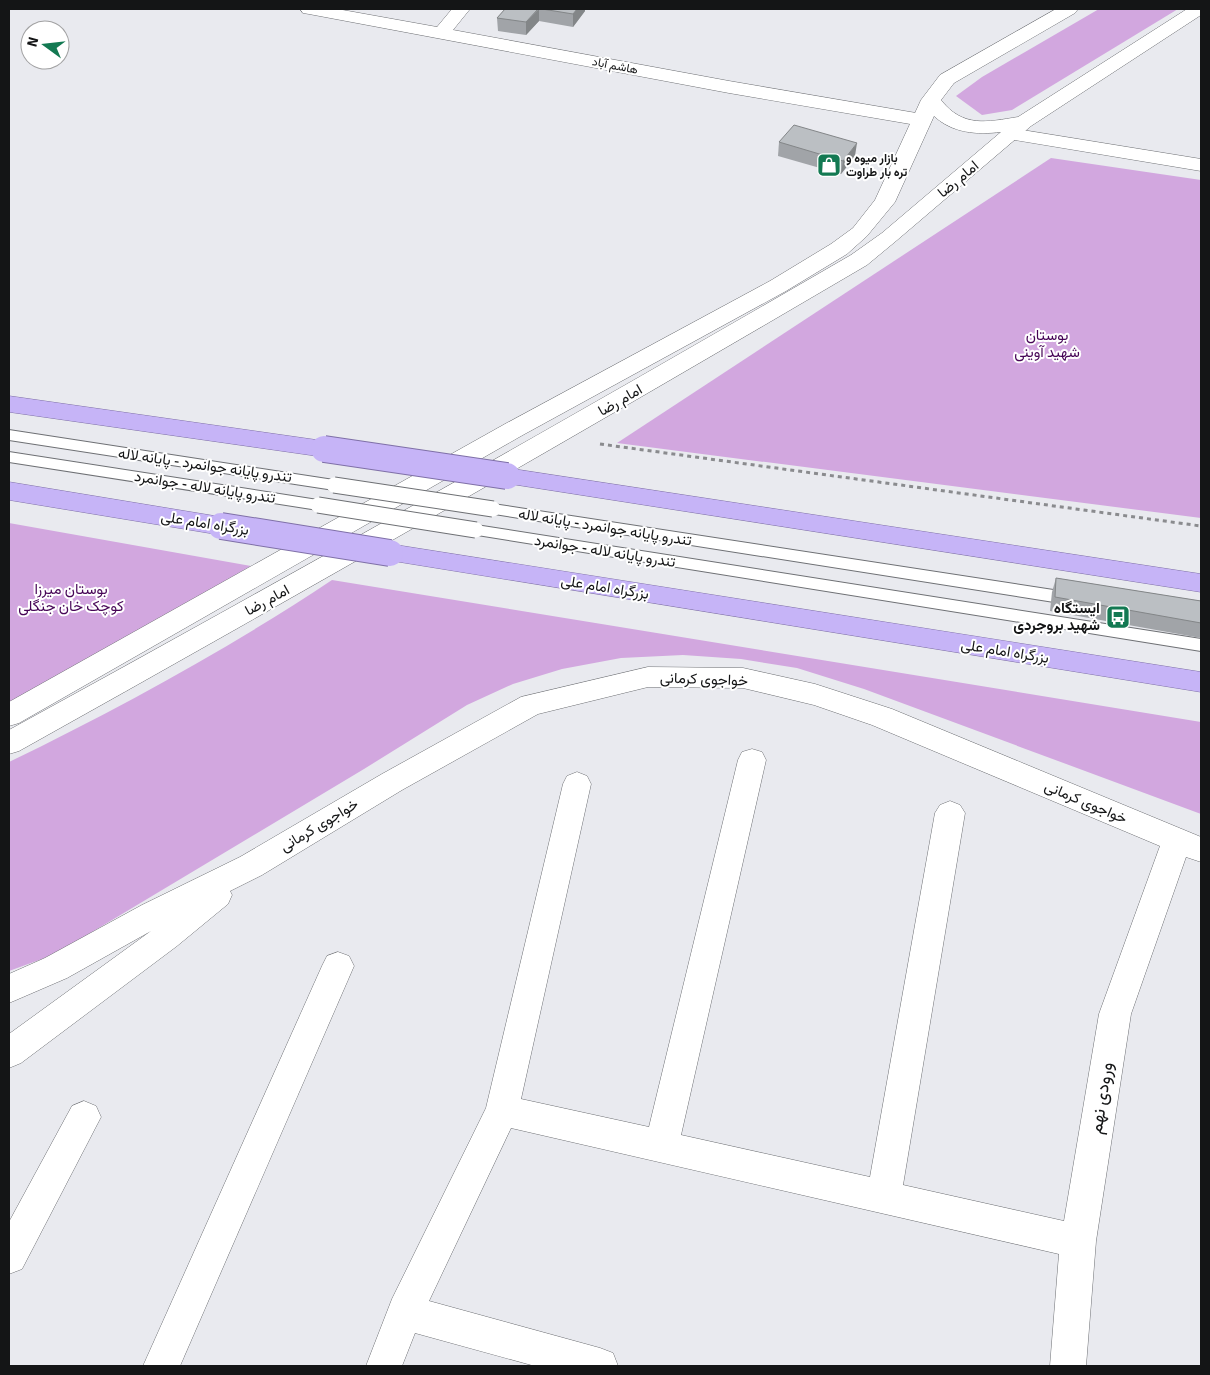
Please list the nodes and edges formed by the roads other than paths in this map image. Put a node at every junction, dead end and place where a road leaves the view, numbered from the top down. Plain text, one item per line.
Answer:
1 (309, 9) edge
2 (461, 9) edge
3 (1068, 9) edge
4 (1199, 9) edge
5 (441, 34) junction
6 (927, 110) junction
7 (1017, 128) junction
8 (1201, 165) edge
9 (9, 404) edge
10 (9, 435) edge
11 (9, 457) edge
12 (334, 485) joint
13 (9, 491) edge
14 (1201, 583) edge
15 (1084, 600) edge
16 (1201, 645) edge
17 (1201, 682) edge
18 (9, 715) edge
19 (9, 743) edge
20 (752, 760) dead end
21 (577, 784) dead end
22 (950, 813) dead end
23 (1189, 845) edge
24 (250, 866) junction
25 (338, 966) dead end
26 (9, 989) edge
27 (9, 1052) edge
28 (502, 1110) junction
29 (84, 1117) dead end
30 (661, 1146) junction
31 (884, 1197) junction
32 (1078, 1241) junction
33 (9, 1256) edge
34 (405, 1312) junction
35 (161, 1366) edge
36 (384, 1366) edge
37 (600, 1366) edge
38 (1068, 1366) edge

1 - 5 street, هاشم آباد
2 - 5 street
3 - 6 street, امام رضا
4 - 7 street, امام رضا
5 - 6 street, هاشم آباد
6 - 7 street
6 - 18 street, امام رضا
7 - 8 street
7 - 19 street, امام رضا
9 - 14 highway, bridge
10 - 12 lane, تندرو پایانه جوانمرد - پایانه لاله
11 - 16 lane, تندرو پایانه لاله - جوانمرد, bridge
12 - 15 lane, تندرو پایانه جوانمرد - پایانه لاله, bridge
13 - 17 highway, بزرگراه امام علی, bridge
20 - 30 street
21 - 28 street
22 - 31 street
23 - 24 street, خواجوی کرمانی
23 - 32 street, ورودی نهم
24 - 26 street
24 - 27 street
25 - 35 street
28 - 30 street
28 - 34 street
29 - 33 street
30 - 31 street
31 - 32 street
32 - 38 street, ورودی نهم
34 - 36 street
34 - 37 street

